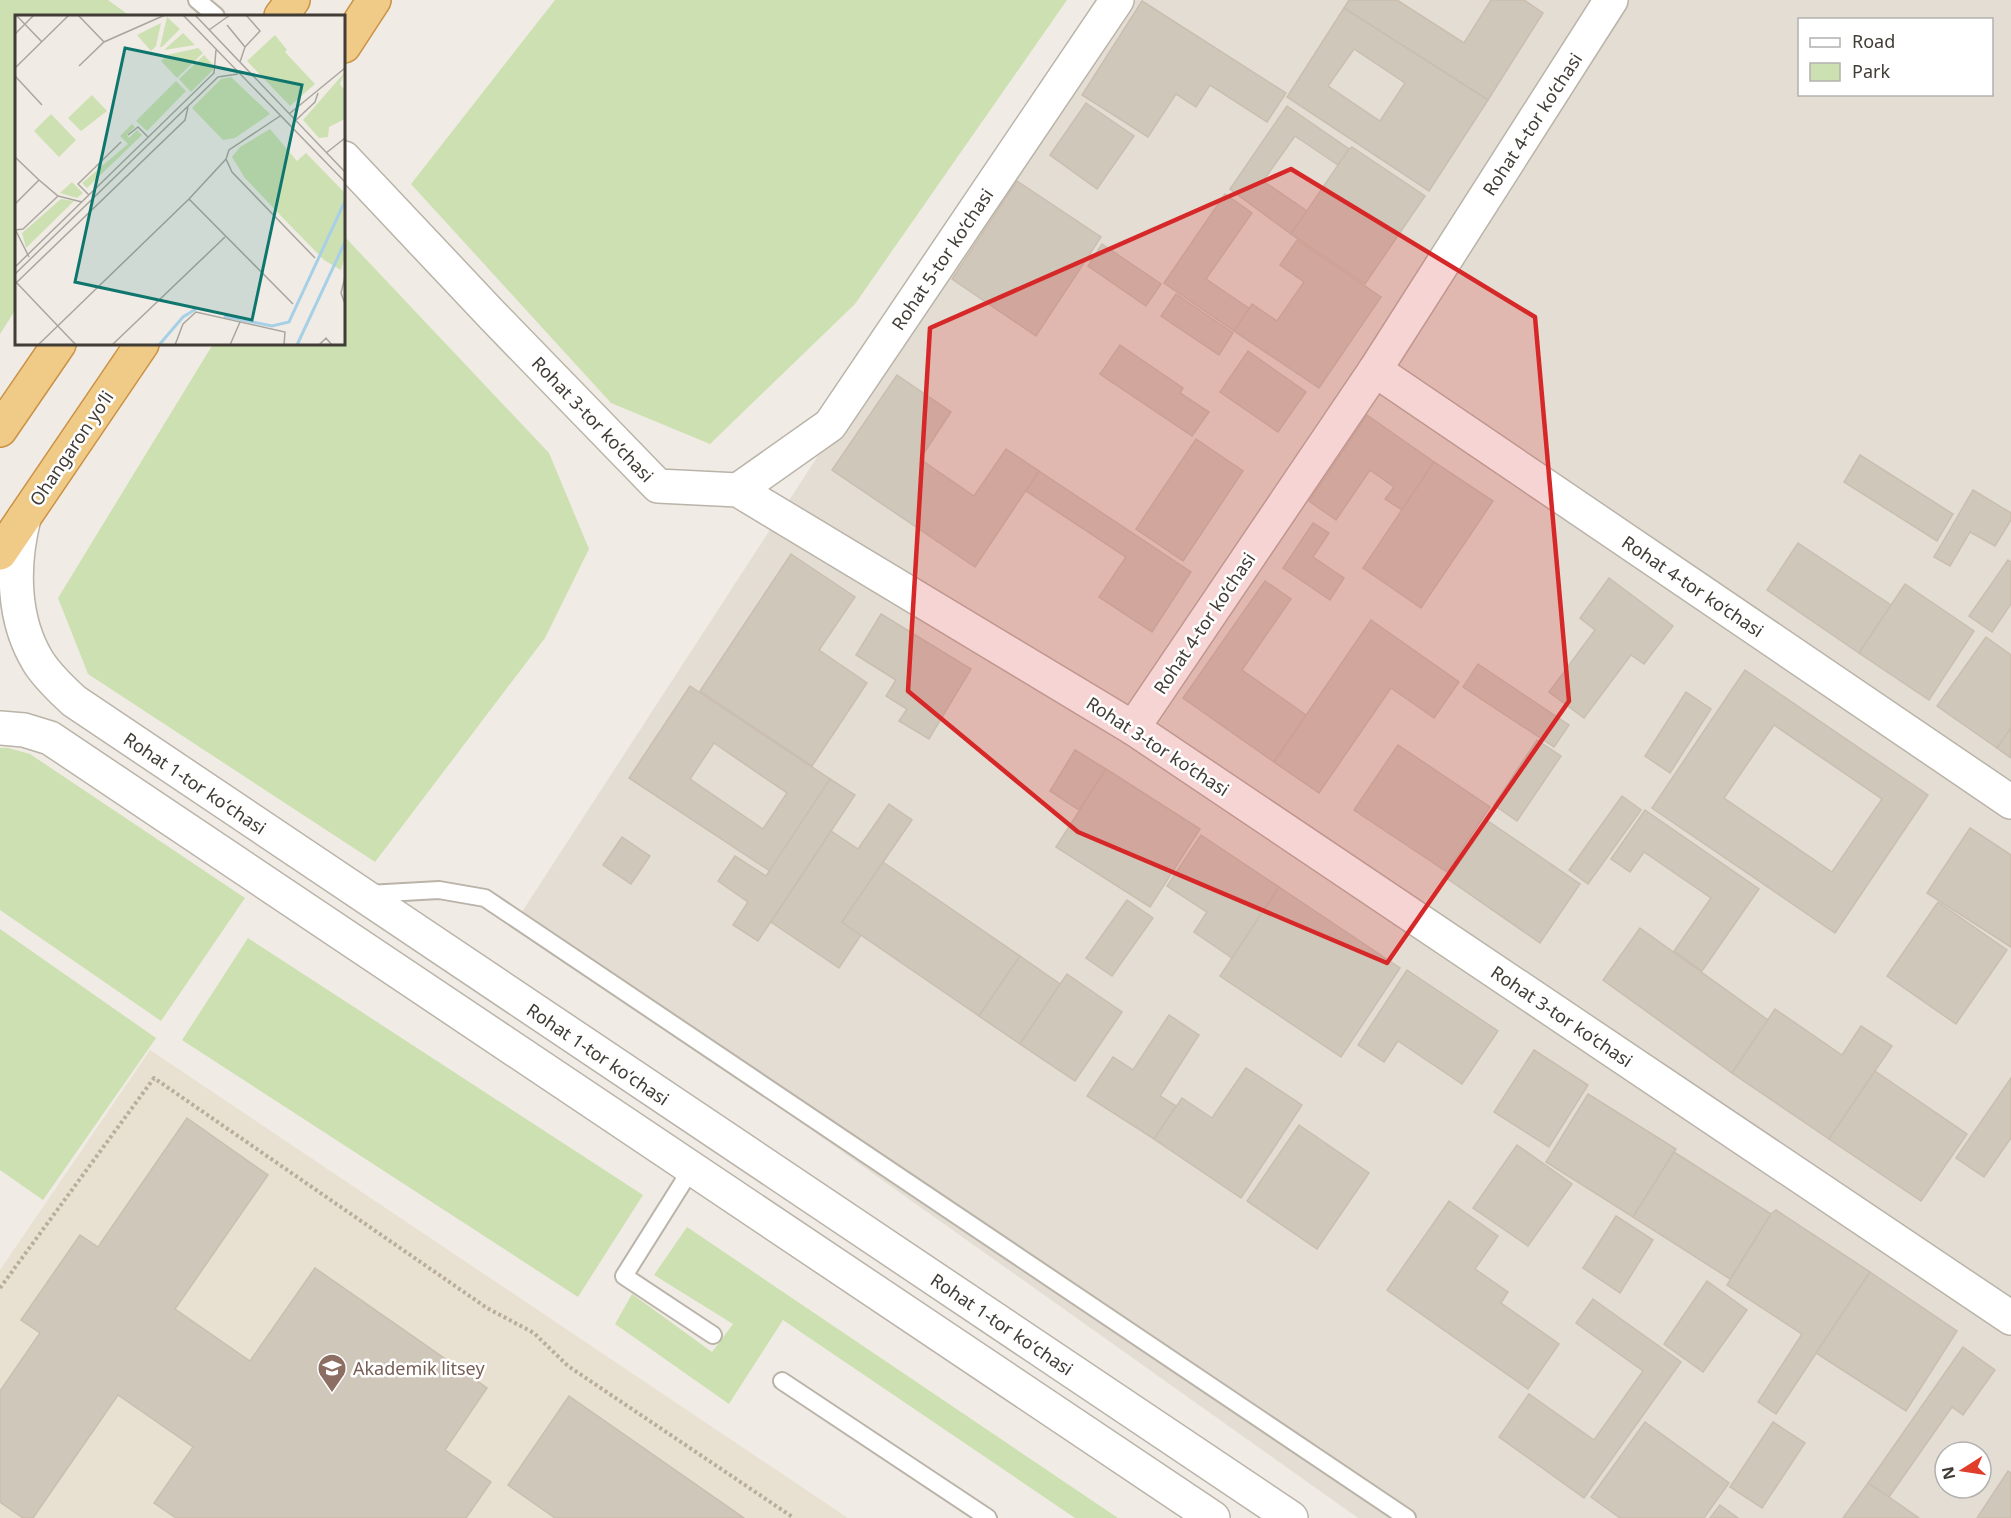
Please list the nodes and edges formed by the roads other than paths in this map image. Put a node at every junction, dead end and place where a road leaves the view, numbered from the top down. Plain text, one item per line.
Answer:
1 (197, 0) edge
2 (292, 0) edge
3 (374, 0) edge
4 (1117, 0) edge
5 (1611, 0) edge
6 (215, 15) edge
7 (282, 15) edge
8 (345, 44) edge
9 (345, 159) edge
10 (58, 345) edge
11 (141, 345) edge
12 (1375, 370) junction
13 (0, 430) edge
14 (738, 490) junction
15 (24, 518) junction
16 (0, 553) edge
17 (0, 728) edge
18 (1133, 728) junction
19 (2011, 802) edge
20 (360, 894) junction
21 (692, 1168) junction
22 (2011, 1318) edge
23 (713, 1335) dead end
24 (782, 1382) dead end
25 (988, 1518) edge
26 (1213, 1518) edge
27 (1291, 1518) edge
28 (1407, 1518) edge

1 - 6 lane
2 - 7 highway
3 - 8 highway
4 - 14 street, Rohat 5-tor ko‘chasi
5 - 12 street, Rohat 4-tor ko‘chasi
9 - 14 street, Rohat 3-tor ko‘chasi
10 - 13 highway
11 - 15 highway, Ohangaron yoʻli
12 - 18 street, Rohat 4-tor ko‘chasi
12 - 19 street, Rohat 4-tor ko‘chasi
14 - 18 street, Rohat 3-tor ko‘chasi
15 - 16 highway, Ohangaron yoʻli
15 - 20 street, Rohat 1-tor koʻchasi
17 - 21 street
18 - 22 street, Rohat 3-tor ko‘chasi
20 - 27 street, Rohat 1-tor koʻchasi
20 - 28 lane
21 - 23 lane
21 - 26 street
24 - 25 lane

